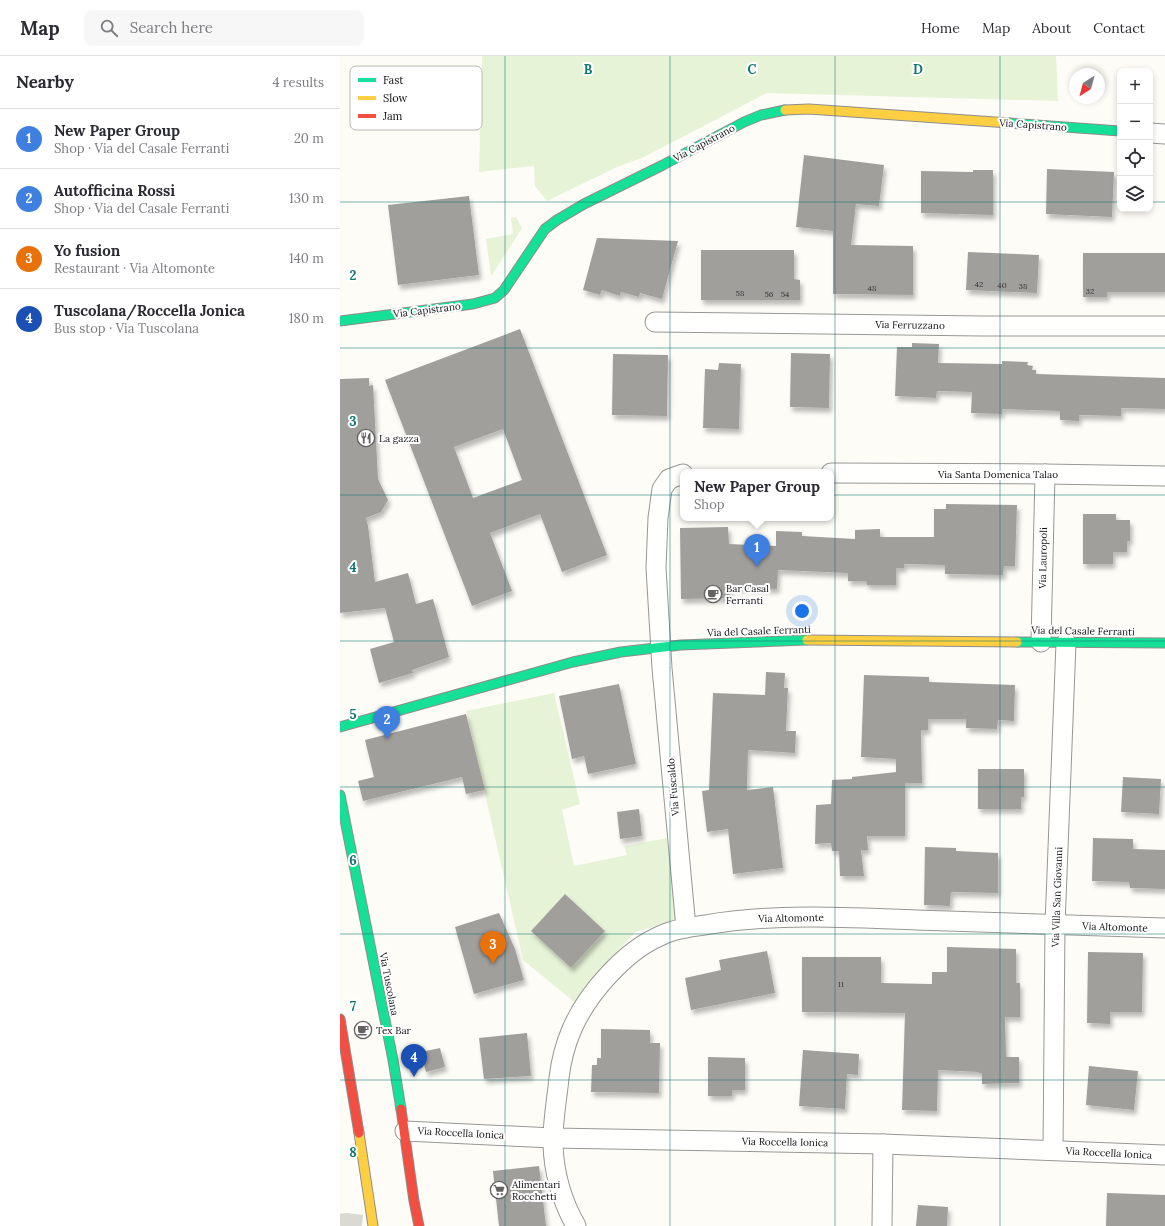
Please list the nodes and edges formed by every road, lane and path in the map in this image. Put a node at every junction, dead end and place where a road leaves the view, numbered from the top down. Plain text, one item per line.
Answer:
1 (1117, 131) edge
2 (1153, 133) edge
3 (1165, 134) edge
4 (340, 320) edge
5 (655, 322) dead end
6 (1165, 326) edge
7 (834, 474) edge
8 (1045, 474) junction
9 (680, 475) edge
10 (1165, 476) edge
11 (1041, 642) junction
12 (1066, 643) junction
13 (1165, 644) edge
14 (661, 646) junction
15 (340, 727) edge
16 (340, 795) edge
17 (1055, 925) junction
18 (686, 928) junction
19 (1165, 928) edge
20 (340, 1019) edge
21 (405, 1131) junction
22 (553, 1138) junction
23 (883, 1144) junction
24 (1053, 1150) junction
25 (1165, 1155) edge
26 (373, 1226) edge
27 (419, 1226) edge
28 (576, 1226) edge
29 (882, 1226) edge

1 - 4 street, Via Capistrano
2 - 3 street
5 - 6 street, Via Ferruzzano
7 - 8 street, Via Santa Domenica Talao
8 - 10 street, Via Santa Domenica Talao
8 - 11 street, Via Lauropoli
9 - 14 street
11 - 12 street, Via del Casale Ferranti
11 - 14 street, Via del Casale Ferranti
12 - 13 street, Via del Casale Ferranti
12 - 17 street, Via Villa San Giovanni
14 - 15 street, Via del Casale Ferranti
14 - 18 street, Via Fuscaldo
16 - 21 street, Via Tuscolana
17 - 18 street, Via Altomonte
17 - 19 street, Via Altomonte
17 - 24 street, Via Villa San Giovanni
18 - 22 street, Via Altomonte
20 - 26 street
21 - 22 street, Via Roccella Ionica
21 - 27 street, Via Tuscolana
22 - 23 street, Via Roccella Ionica
22 - 28 street, Via Altomonte
23 - 24 street, Via Roccella Ionica
23 - 29 street
24 - 25 street, Via Roccella Ionica

